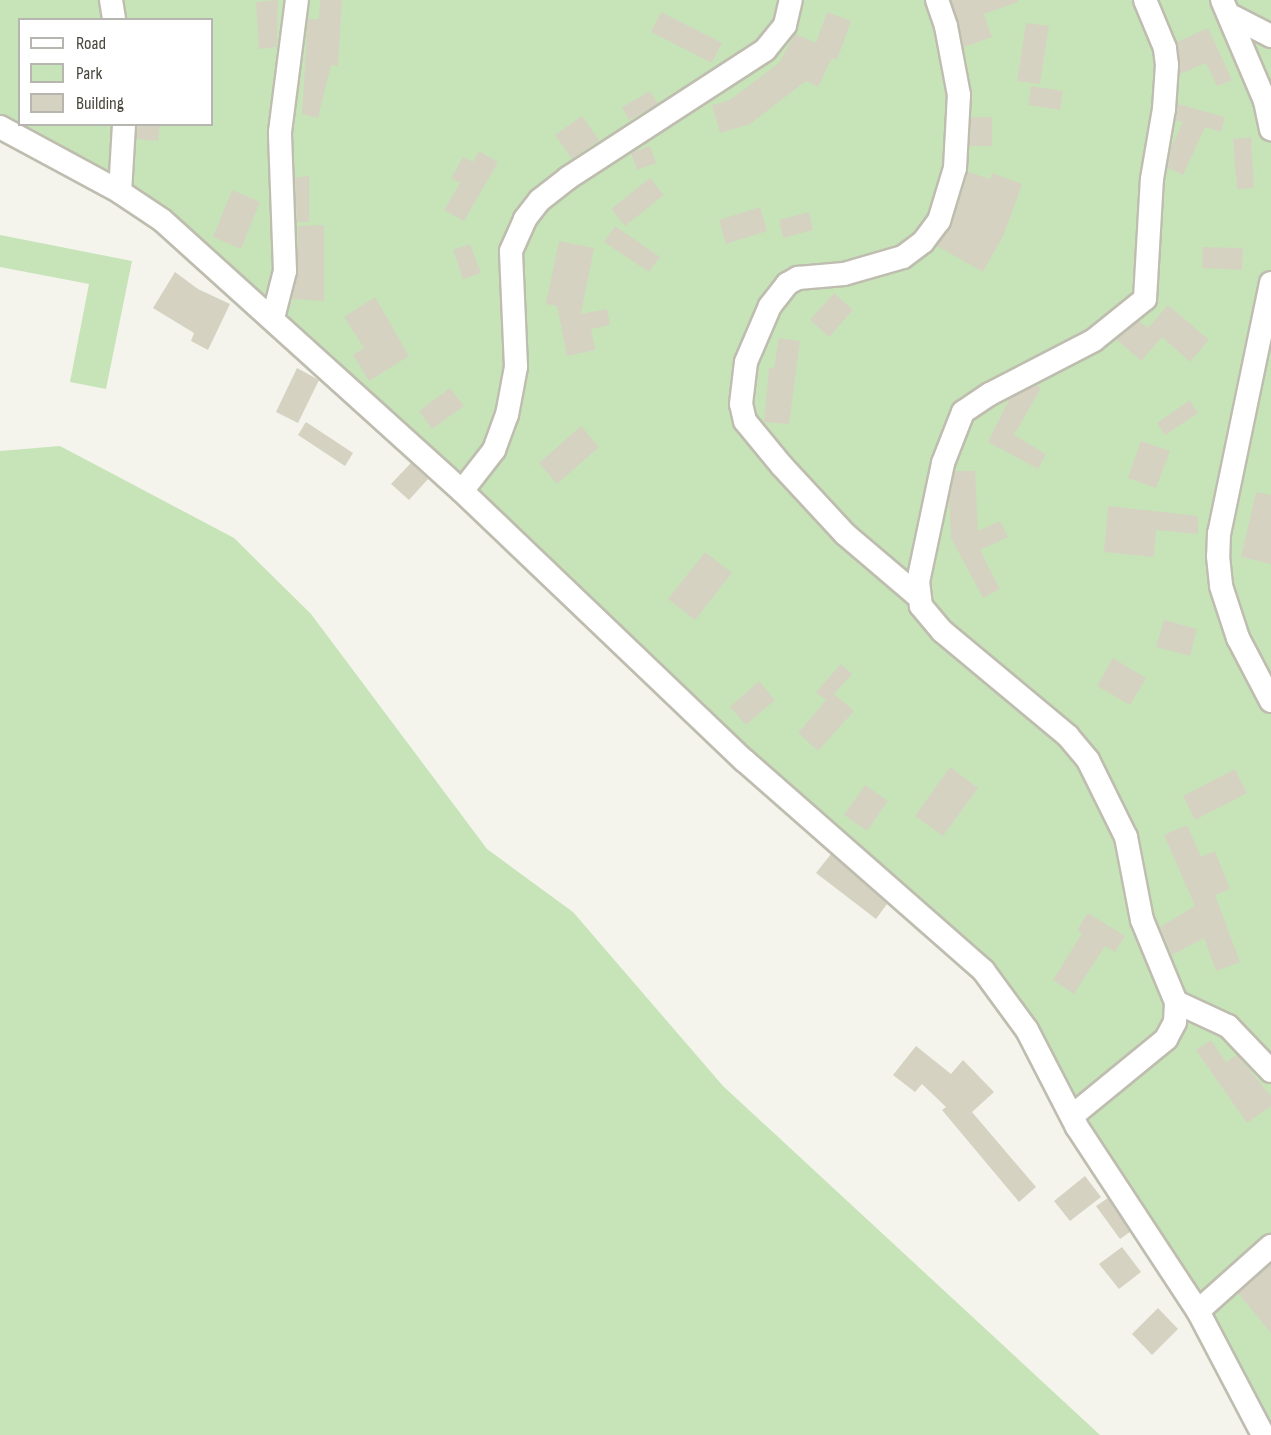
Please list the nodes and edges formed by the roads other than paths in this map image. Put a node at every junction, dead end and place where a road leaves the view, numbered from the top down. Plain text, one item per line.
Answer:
1 (111, 0) edge
2 (297, 0) edge
3 (937, 0) edge
4 (1145, 0) edge
5 (790, 1) edge
6 (1226, 7) edge
7 (114, 18) edge
8 (1271, 36) edge
9 (124, 126) edge
10 (0, 127) edge
11 (1271, 129) edge
12 (120, 192) junction
13 (1271, 283) edge
14 (273, 318) junction
15 (462, 491) junction
16 (919, 597) junction
17 (1271, 701) edge
18 (1176, 1002) junction
19 (1271, 1071) edge
20 (1072, 1116) junction
21 (1271, 1246) edge
22 (1198, 1311) junction
23 (1263, 1435) edge

1 - 7 street
2 - 14 street
3 - 16 street
4 - 16 street
5 - 15 street
6 - 8 street
6 - 11 street
9 - 12 street
10 - 12 street
12 - 14 street
13 - 17 street
14 - 15 street
15 - 20 street
16 - 18 street
18 - 19 street
18 - 20 street
20 - 22 street
21 - 22 street
22 - 23 street

